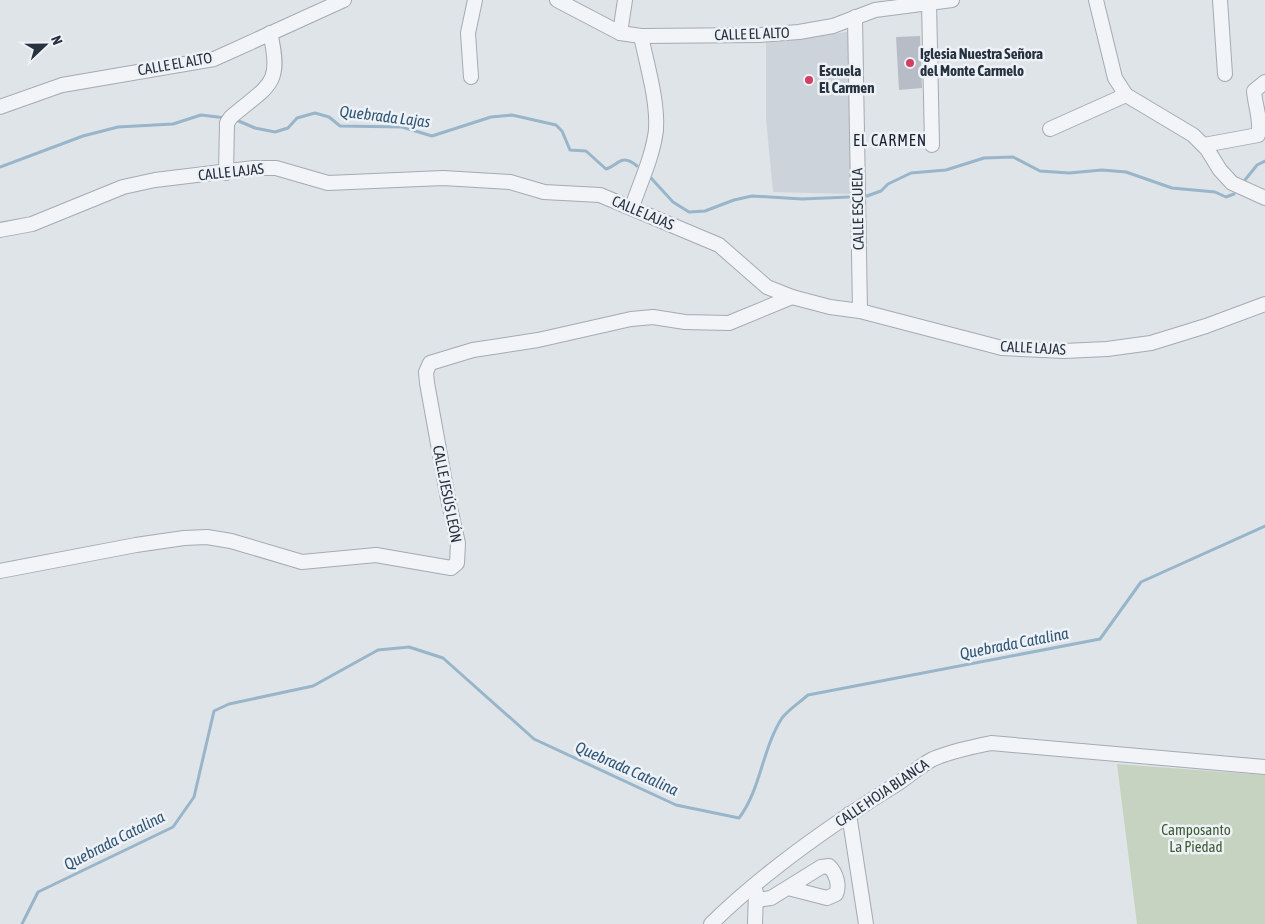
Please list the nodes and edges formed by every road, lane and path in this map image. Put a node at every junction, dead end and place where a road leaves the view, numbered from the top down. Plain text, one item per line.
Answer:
1 (344, 0) edge
2 (474, 0) edge
3 (557, 0) edge
4 (625, 0) edge
5 (952, 0) edge
6 (1096, 0) edge
7 (1220, 0) edge
8 (929, 2) junction
9 (855, 17) junction
10 (270, 32) junction
11 (620, 33) junction
12 (641, 36) junction
13 (1226, 74) dead end
14 (470, 78) dead end
15 (1265, 82) edge
16 (1126, 95) junction
17 (0, 107) edge
18 (1050, 129) dead end
19 (932, 145) dead end
20 (1204, 145) junction
21 (226, 173) junction
22 (1265, 198) edge
23 (632, 207) junction
24 (0, 230) edge
25 (792, 297) junction
26 (1265, 304) edge
27 (860, 311) junction
28 (0, 571) edge
29 (1265, 767) edge
30 (849, 814) junction
31 (755, 882) junction
32 (788, 888) dead end
33 (756, 900) junction
34 (711, 924) edge
35 (755, 924) edge
36 (866, 924) edge

1 - 10 street, CALLE EL ALTO
2 - 14 street
3 - 11 street, CALLE EL ALTO
4 - 11 street
5 - 8 street, CALLE EL ALTO
6 - 16 street
7 - 13 street
8 - 9 street, CALLE EL ALTO
8 - 19 street
9 - 12 street, CALLE EL ALTO
9 - 27 street, CALLE ESCUELA
10 - 17 street, CALLE EL ALTO
10 - 21 street
11 - 12 street, CALLE EL ALTO
12 - 23 street
15 - 20 street
16 - 18 street
16 - 20 street
20 - 22 street
21 - 23 street, CALLE LAJAS
21 - 24 street, CALLE LAJAS
23 - 25 street, CALLE LAJAS
25 - 27 street, CALLE LAJAS
25 - 28 street, CALLE JESÚS LEÓN
26 - 27 street, CALLE LAJAS
29 - 30 street, CALLE HOJA BLANCA
30 - 31 street, CALLE HOJA BLANCA
30 - 36 street
31 - 33 street
31 - 34 street, CALLE HOJA BLANCA
32 - 33 street
33 - 35 street

